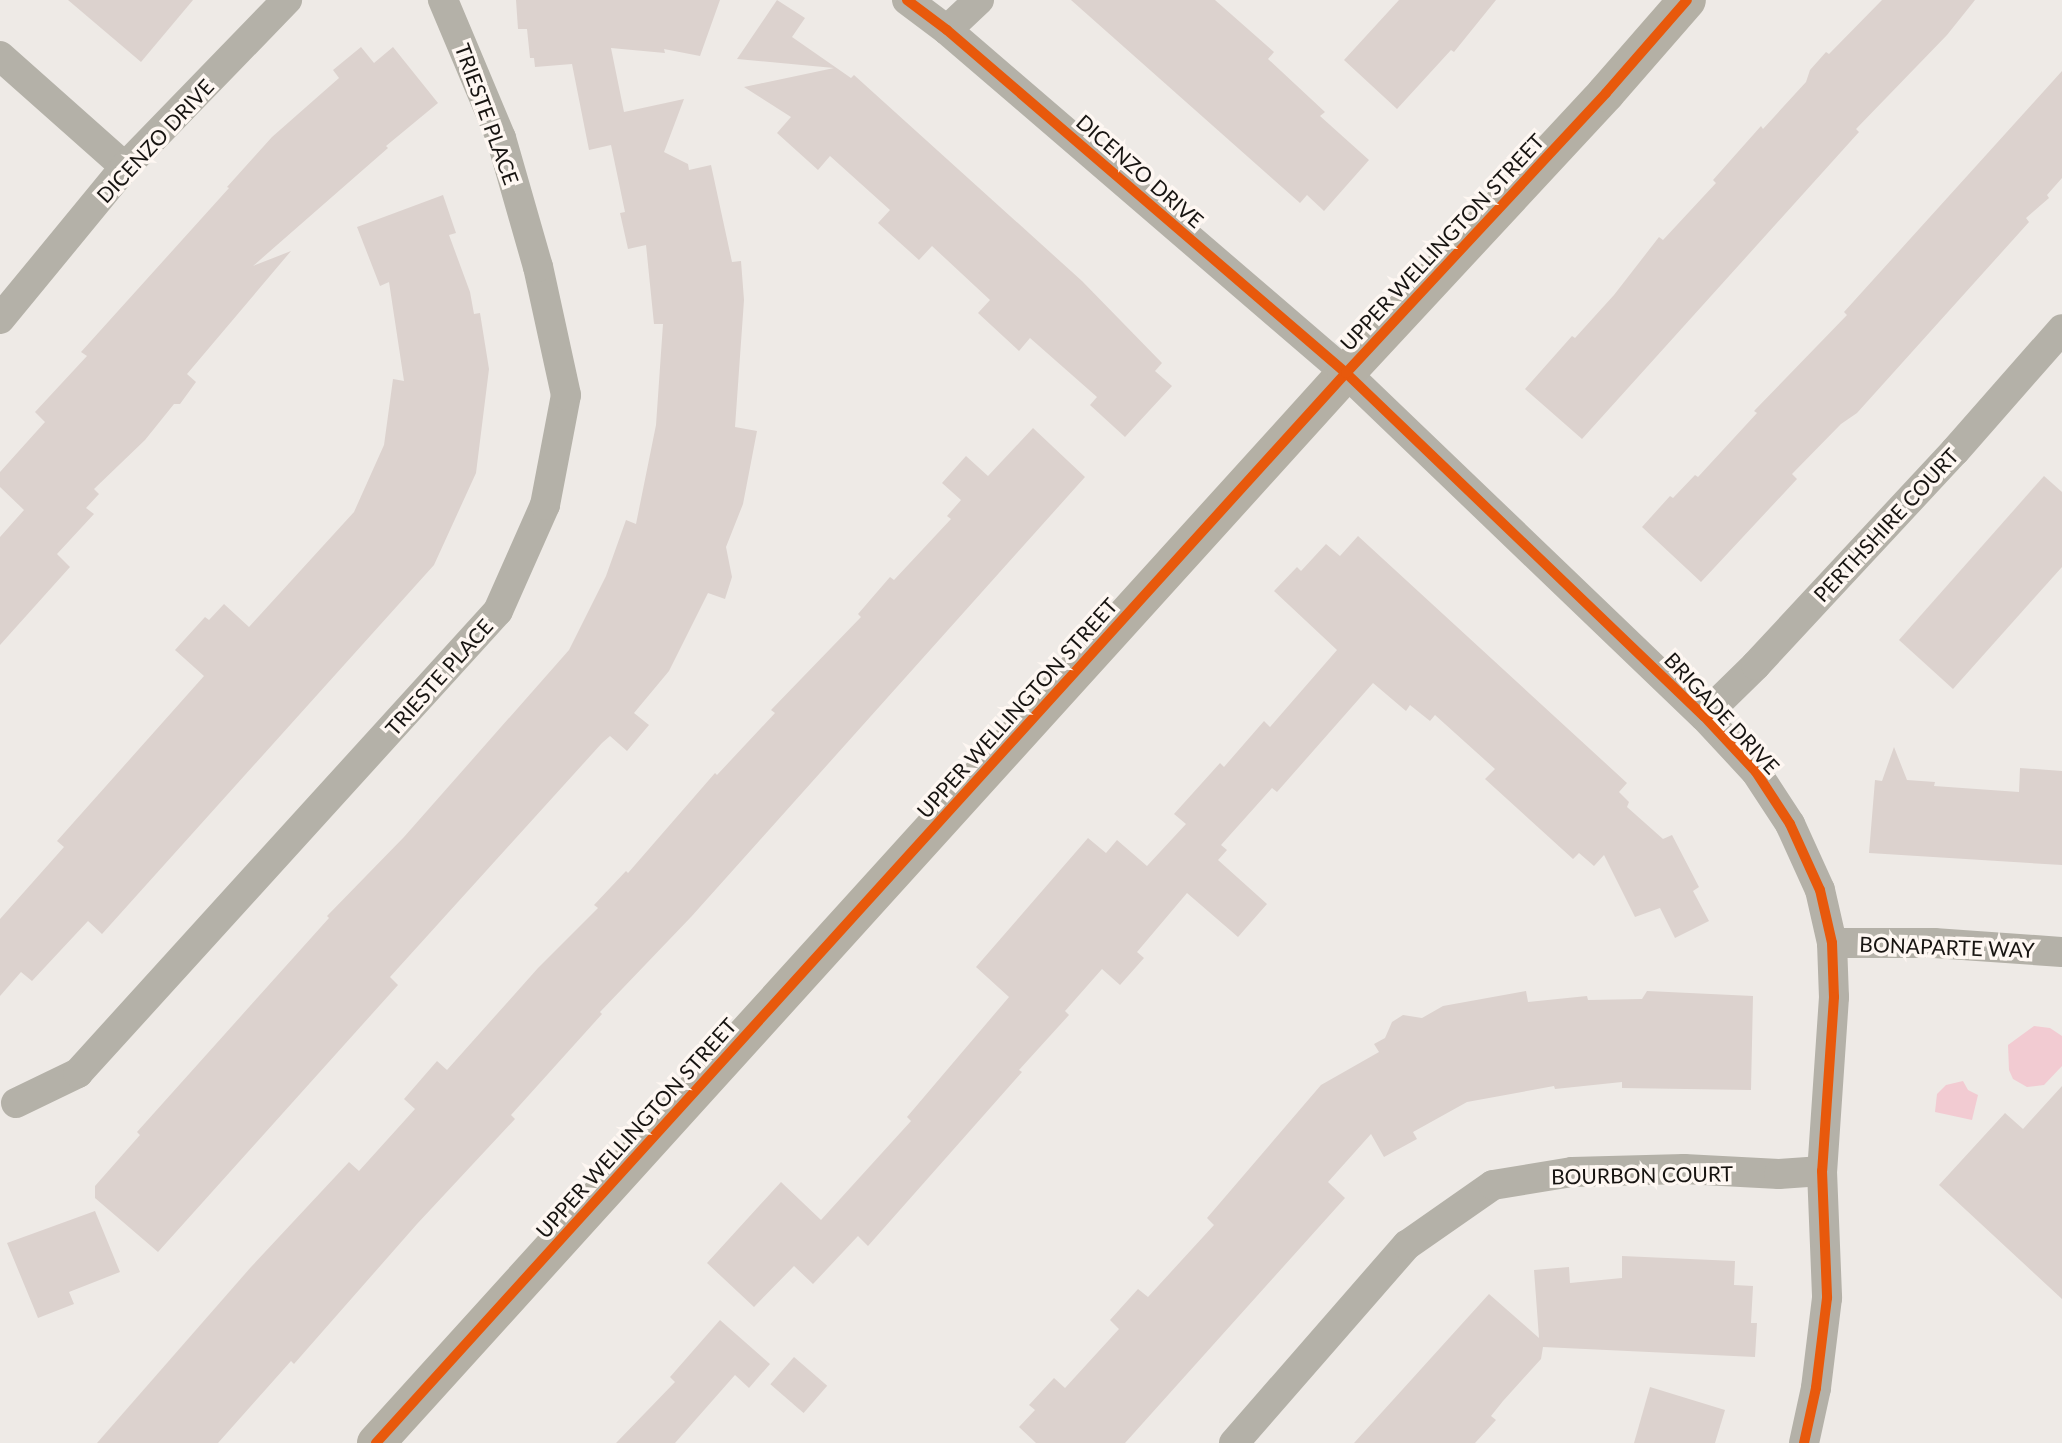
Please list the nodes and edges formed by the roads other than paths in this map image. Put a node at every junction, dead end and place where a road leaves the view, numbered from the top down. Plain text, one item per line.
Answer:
1 (287, 0) edge
2 (443, 0) edge
3 (907, 0) edge
4 (979, 0) edge
5 (1687, 0) edge
6 (947, 30) junction
7 (0, 56) edge
8 (125, 167) junction
9 (0, 319) edge
10 (2062, 329) edge
11 (1346, 373) junction
12 (1704, 716) junction
13 (1832, 943) junction
14 (2062, 952) edge
15 (16, 1103) dead end
16 (1822, 1171) junction
17 (376, 1443) edge
18 (1234, 1443) edge
19 (1804, 1443) edge

1 - 8 street, DICENZO DRIVE
2 - 15 street, TRIESTE PLACE
3 - 6 street, DICENZO DRIVE
4 - 6 street
5 - 11 main road, UPPER WELLINGTON STREET
6 - 11 street, DICENZO DRIVE
7 - 8 street
8 - 9 street, DICENZO DRIVE
10 - 12 street, PERTHSHIRE COURT
11 - 12 street, BRIGADE DRIVE
11 - 17 main road, UPPER WELLINGTON STREET
12 - 13 street, BRIGADE DRIVE
13 - 14 street, BONAPARTE WAY
13 - 16 street, BRIGADE DRIVE
16 - 18 street, BOURBON COURT
16 - 19 street, BRIGADE DRIVE

